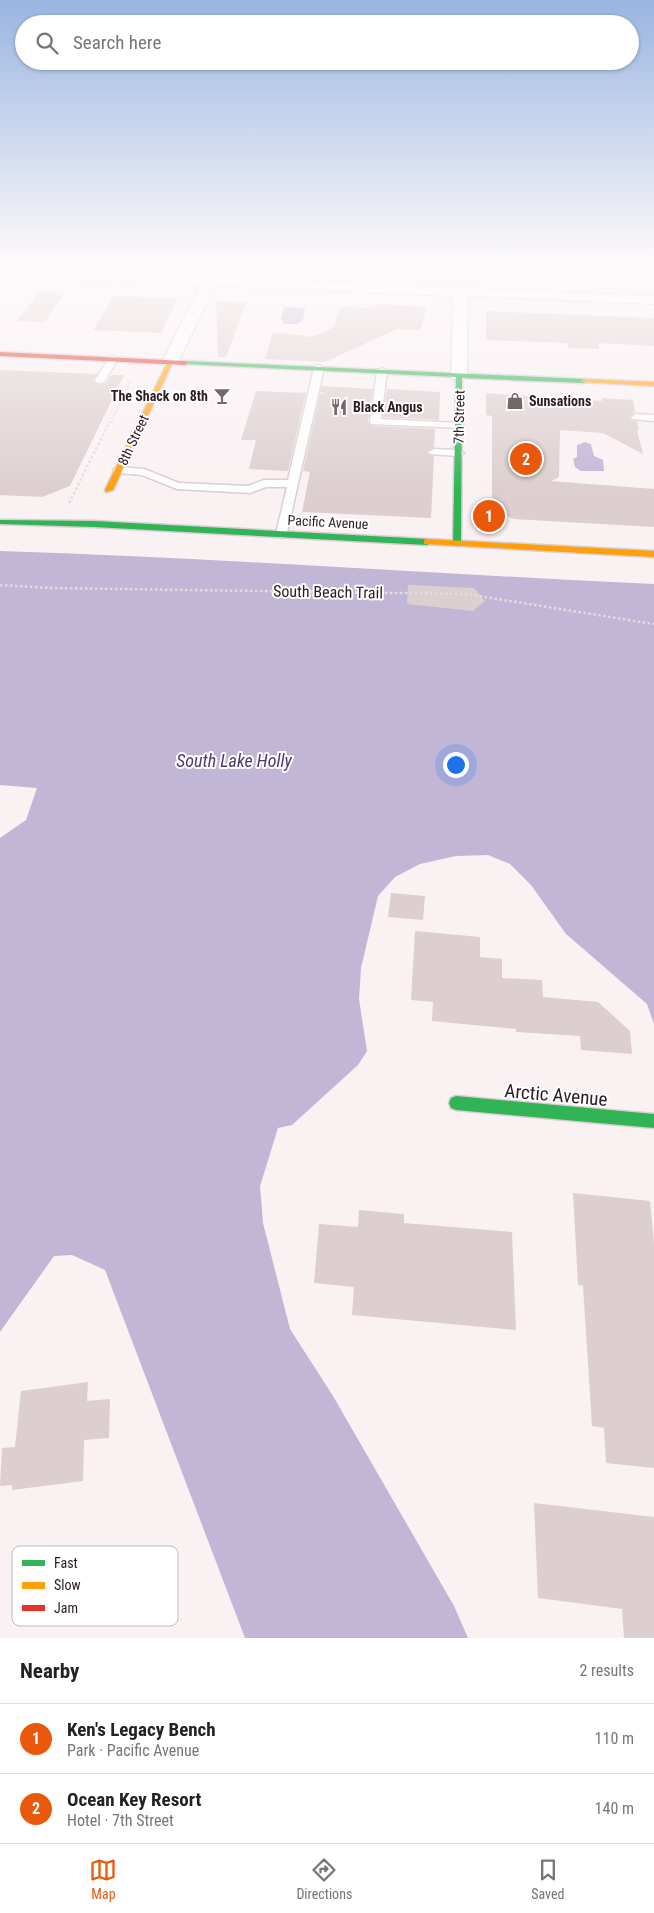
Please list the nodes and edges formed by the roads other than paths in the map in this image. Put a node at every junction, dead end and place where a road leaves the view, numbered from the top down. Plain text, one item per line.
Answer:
1 (182, 338) edge
2 (460, 338) edge
3 (0, 354) edge
4 (113, 359) junction
5 (170, 362) junction
6 (319, 368) junction
7 (382, 371) junction
8 (459, 375) junction
9 (100, 380) dead end
10 (653, 387) edge
11 (636, 417) dead end
12 (654, 418) edge
13 (459, 426) junction
14 (434, 452) dead end
15 (458, 453) junction
16 (119, 470) junction
17 (293, 484) junction
18 (109, 490) dead end
19 (0, 522) edge
20 (282, 534) junction
21 (457, 543) junction
22 (654, 554) edge
23 (456, 1103) dead end
24 (654, 1121) edge

1 - 5 street, 8th Street
2 - 8 street, 7th Street
3 - 4 main road
4 - 5 main road
4 - 9 lane
5 - 6 main road
5 - 16 main road, 8th Street
6 - 7 main road
6 - 17 lane
7 - 8 main road
7 - 13 lane
8 - 10 main road
8 - 13 main road, 7th Street
11 - 12 lane
13 - 15 main road, 7th Street
14 - 15 lane
15 - 21 main road, 7th Street
16 - 17 lane
16 - 18 main road, 8th Street
17 - 20 lane
19 - 20 main road, Pacific Avenue
20 - 21 main road, Pacific Avenue
21 - 22 main road, Pacific Avenue
23 - 24 main road, Arctic Avenue

